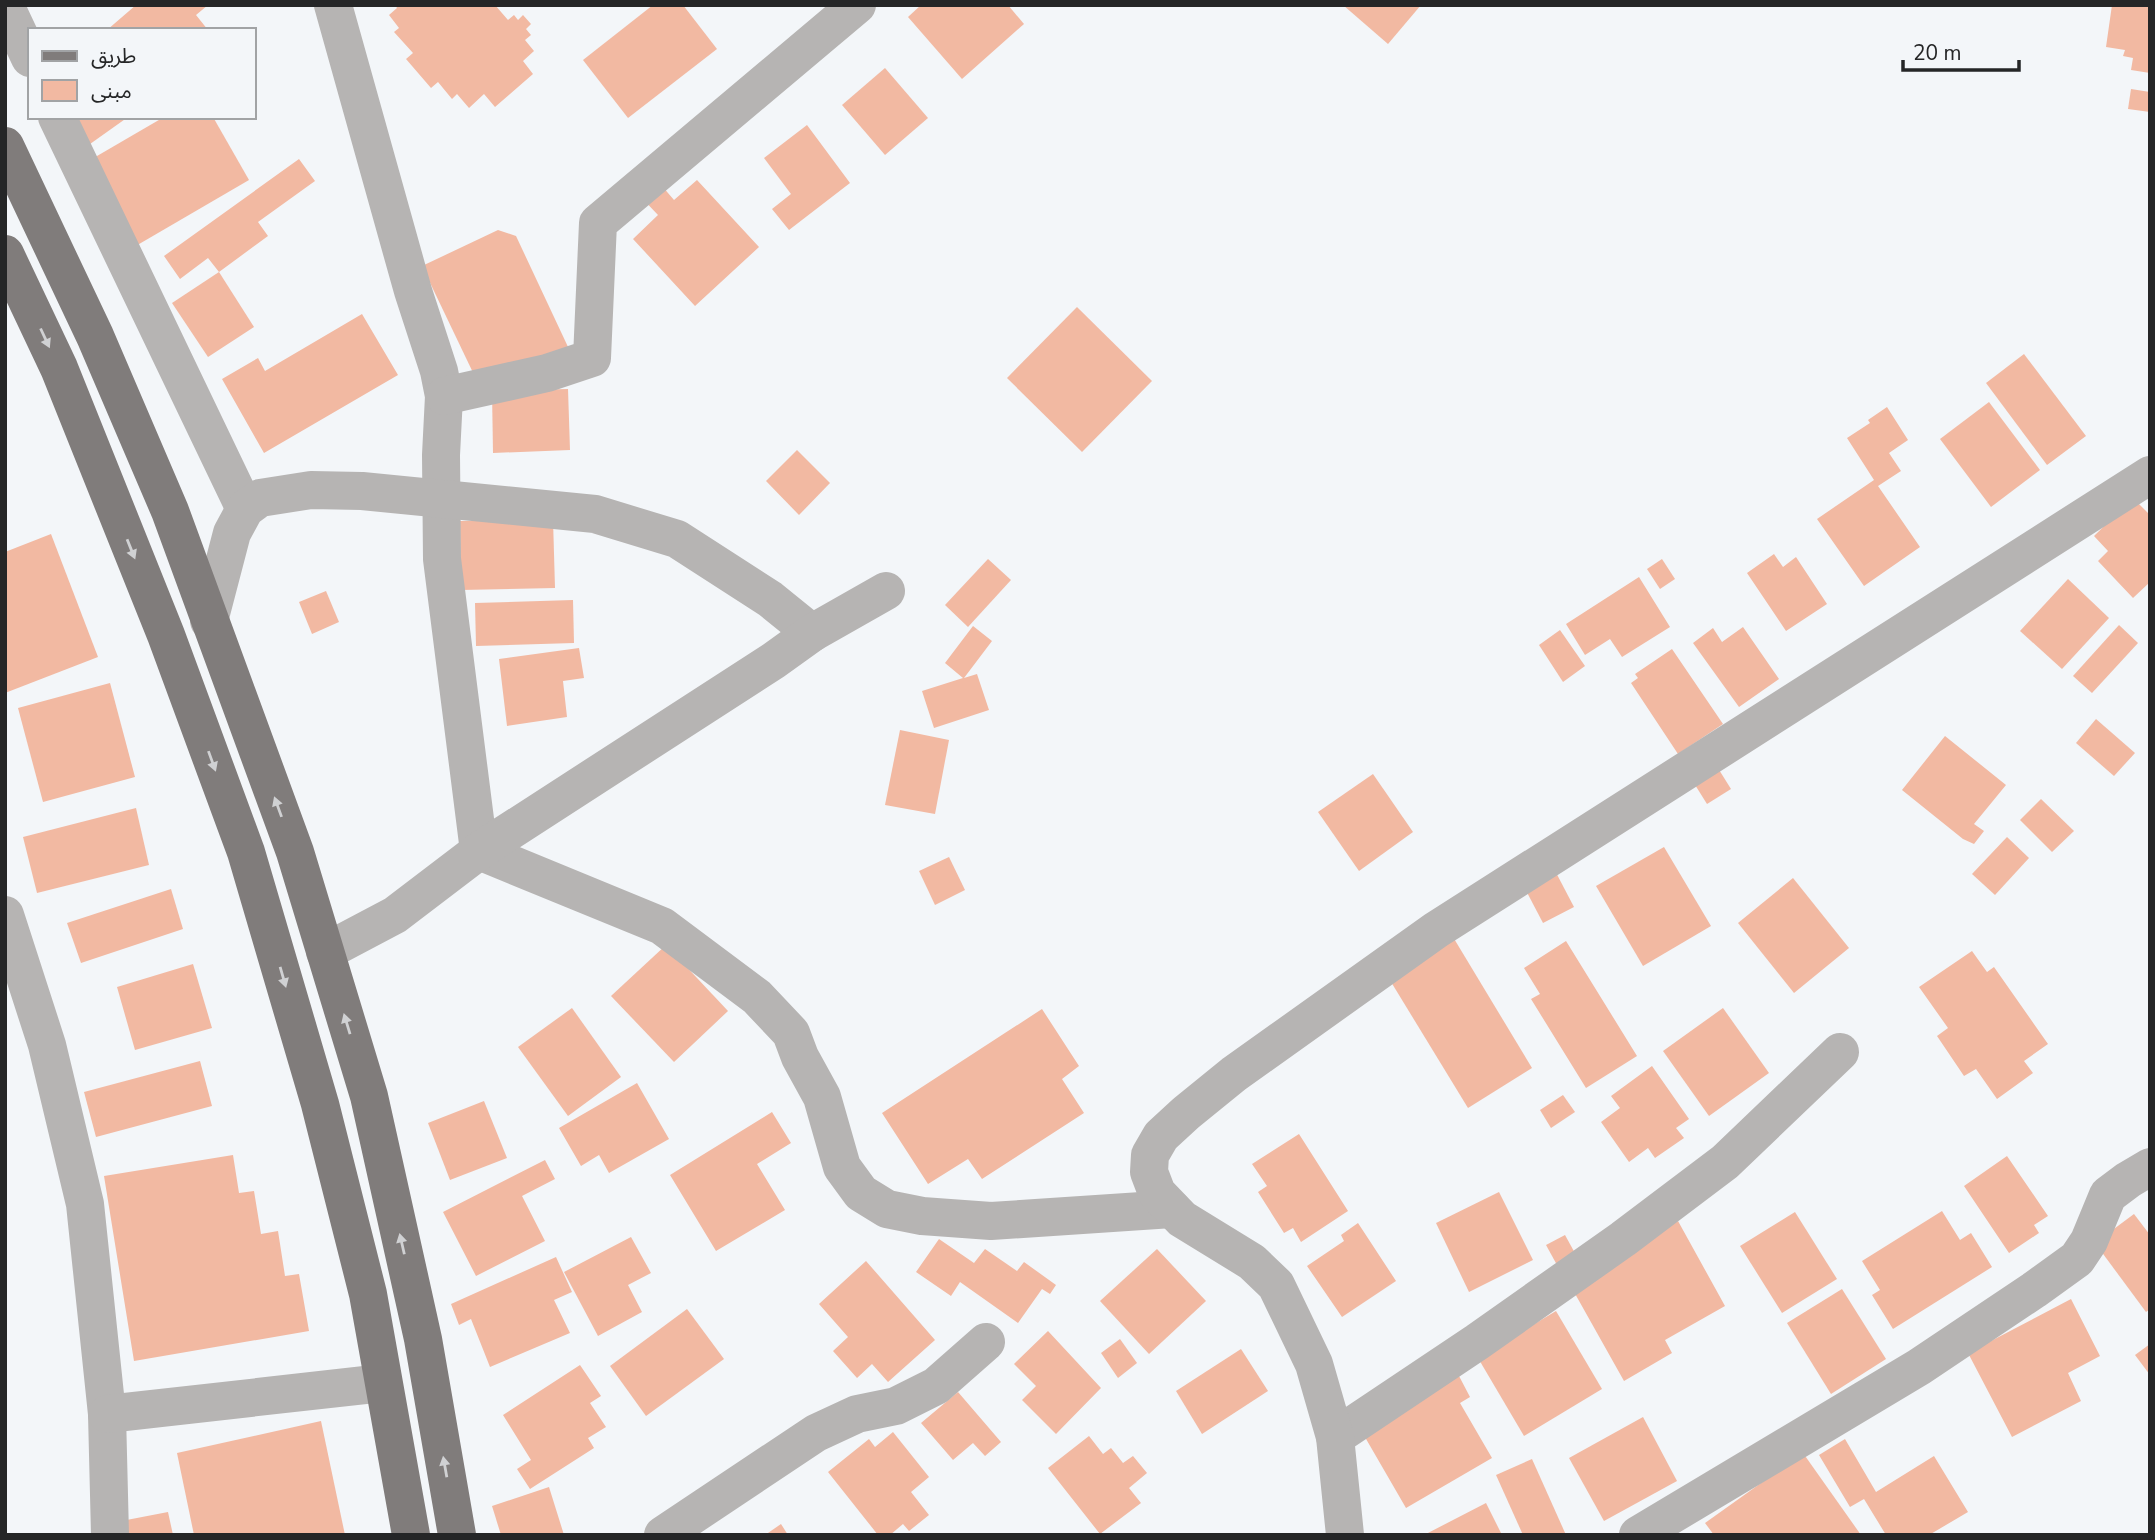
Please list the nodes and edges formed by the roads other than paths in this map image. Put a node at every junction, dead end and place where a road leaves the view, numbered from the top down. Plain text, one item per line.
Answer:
1 (5, 5) edge
2 (333, 5) edge
3 (849, 7) edge
4 (28, 54) edge
5 (58, 119) edge
6 (5, 146) edge
7 (10, 276) edge
8 (444, 396) junction
9 (2150, 475) edge
10 (440, 499) junction
11 (245, 509) junction
12 (886, 591) dead end
13 (209, 621) junction
14 (812, 633) junction
15 (479, 851) junction
16 (5, 915) edge
17 (325, 952) junction
18 (1840, 1052) dead end
19 (2150, 1167) edge
20 (1171, 1209) junction
21 (986, 1342) dead end
22 (383, 1383) junction
23 (107, 1414) junction
24 (1335, 1437) junction
25 (110, 1535) edge
26 (411, 1535) edge
27 (457, 1535) edge
28 (663, 1535) edge
29 (1345, 1535) edge
30 (1638, 1535) edge

1 - 4 street
2 - 8 street
3 - 8 street
5 - 11 street
6 - 13 main road
7 -> 22 main road
8 - 10 street
9 - 20 street
10 - 11 street
10 - 14 street
10 - 15 street
11 - 13 street
12 - 14 street
17 -> 13 main road
14 - 15 street
15 - 17 street
15 - 20 street
16 - 23 street
27 -> 17 main road
18 - 24 street
19 - 30 street
20 - 24 street
21 - 28 street
22 - 23 street
22 - 26 main road
23 - 25 street
24 - 29 street

